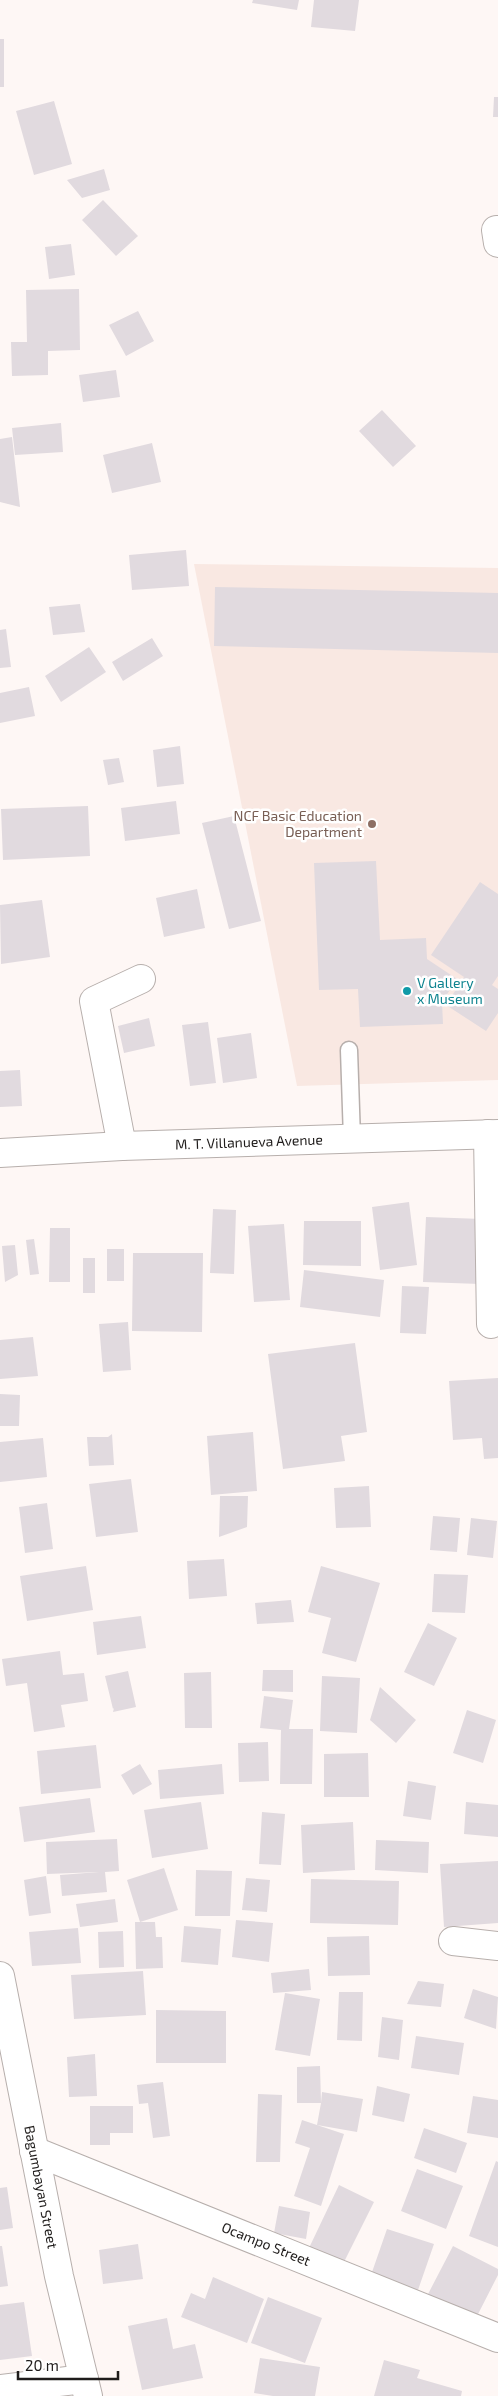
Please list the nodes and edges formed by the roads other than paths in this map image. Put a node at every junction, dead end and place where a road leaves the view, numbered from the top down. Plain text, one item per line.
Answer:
1 (141, 978) dead end
2 (349, 1050) dead end
3 (493, 1134) edge
4 (352, 1139) junction
5 (122, 1146) junction
6 (0, 1153) edge
7 (491, 1324) dead end
8 (453, 1940) dead end
9 (498, 1946) edge
10 (0, 1976) edge
11 (34, 2151) junction
12 (498, 2338) edge
13 (86, 2387) edge
14 (0, 2389) edge

1 - 5 street
2 - 4 lane
3 - 4 street, M. T. Villanueva Avenue
3 - 7 street
4 - 5 street, M. T. Villanueva Avenue
5 - 6 street, M. T. Villanueva Avenue
8 - 9 street
10 - 11 street, Bagumbayan Street
11 - 12 street, Ocampo Street
11 - 13 street, Bagumbayan Street
13 - 14 street

